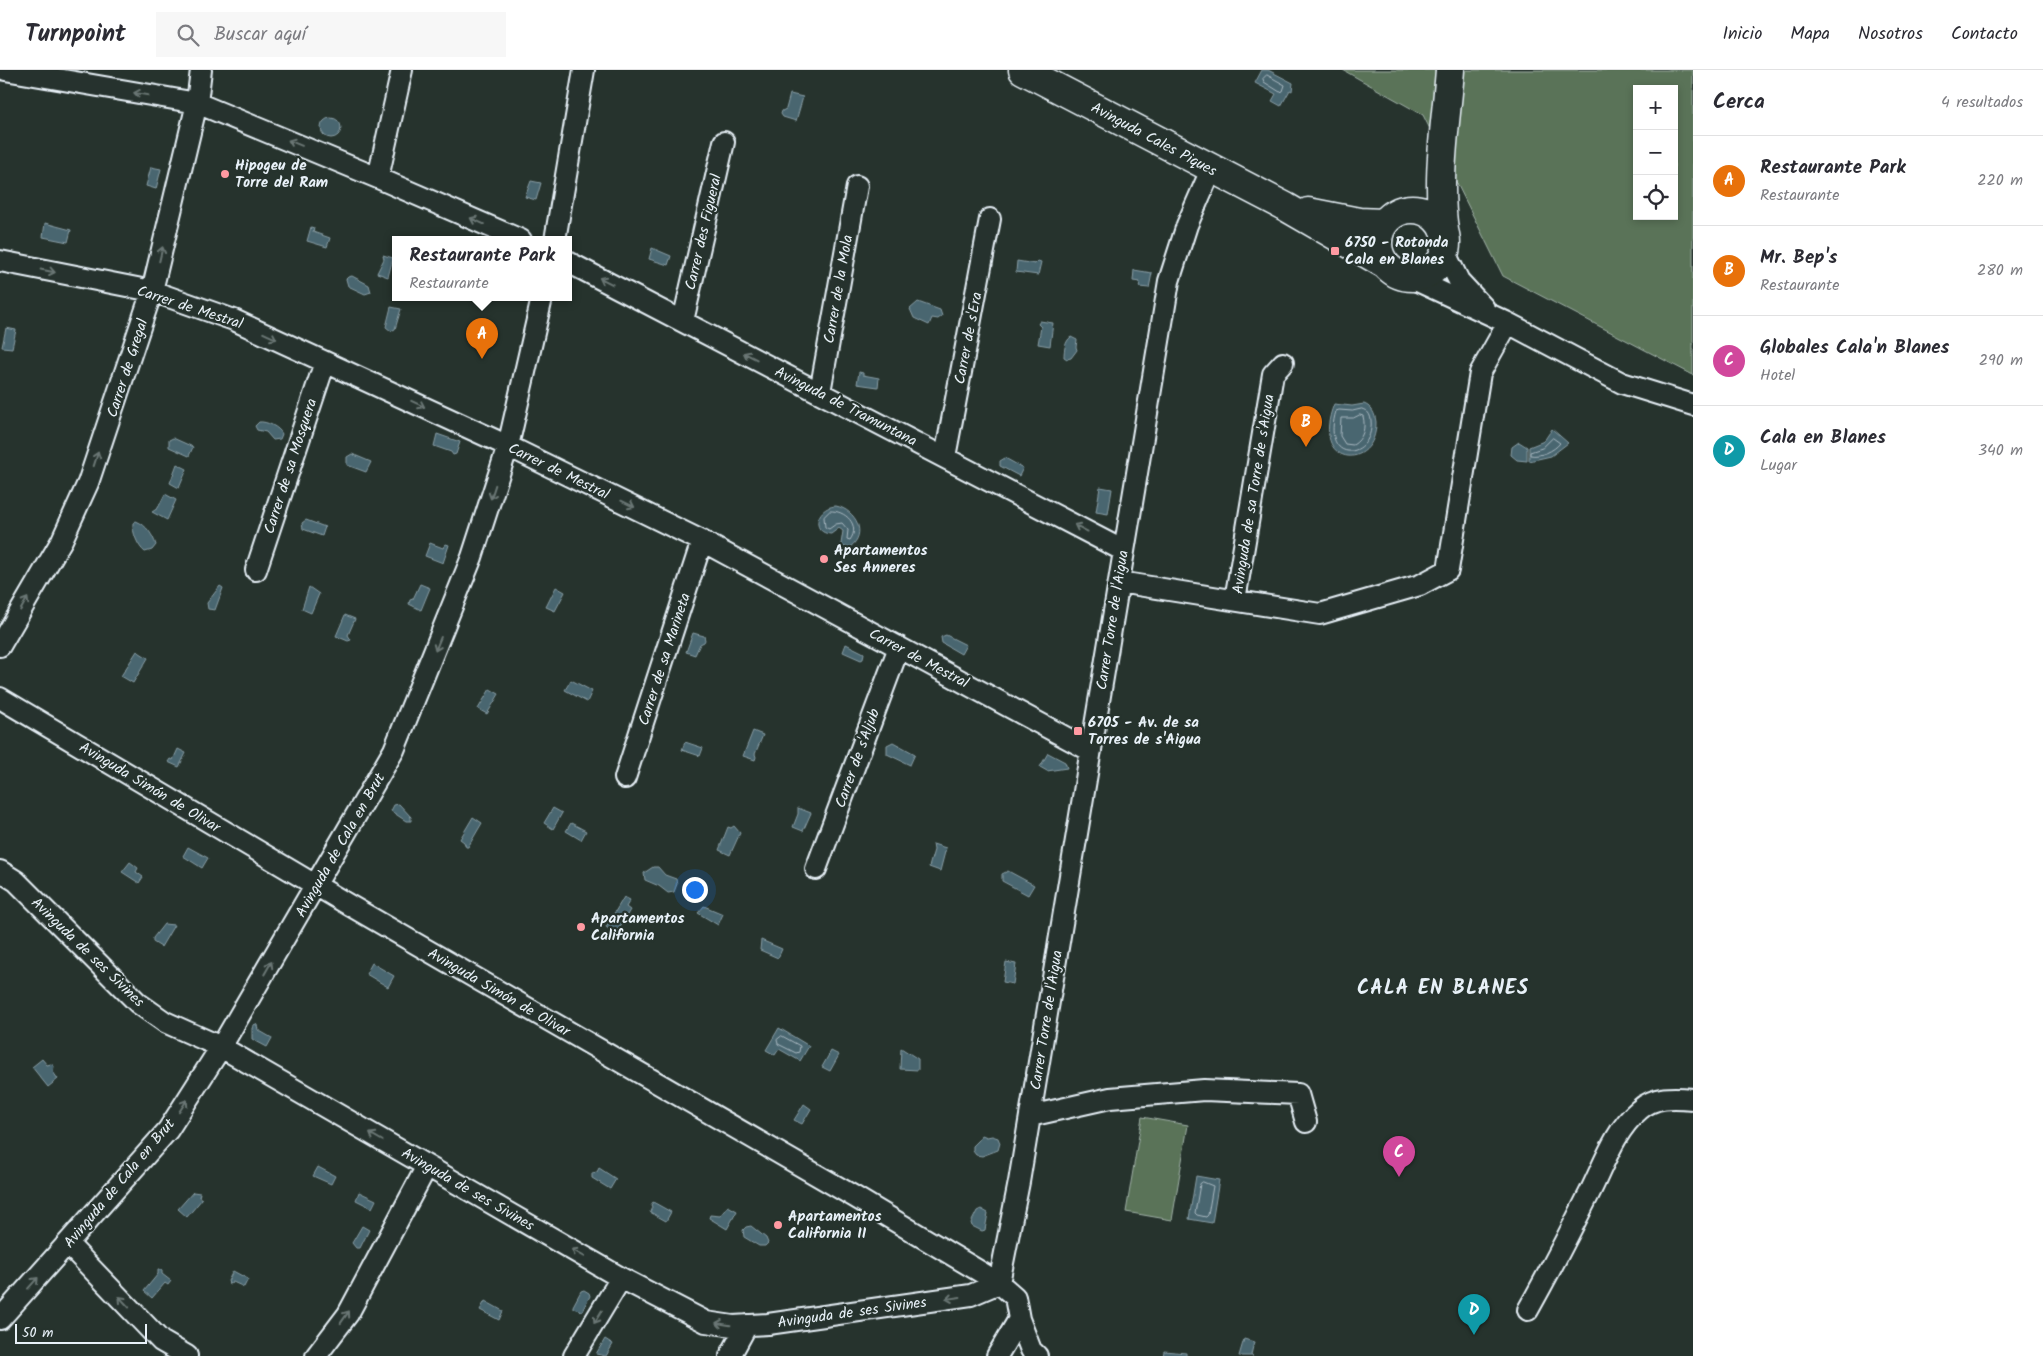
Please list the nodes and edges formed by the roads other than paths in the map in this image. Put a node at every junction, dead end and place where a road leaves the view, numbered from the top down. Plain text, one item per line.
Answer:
1 (6, 70) edge
2 (201, 70) edge
3 (402, 70) edge
4 (584, 70) edge
5 (1023, 70) edge
6 (1450, 70) edge
7 (46, 74) edge
8 (197, 103) junction
9 (724, 142) dead end
10 (1442, 148) junction
11 (1211, 170) junction
12 (378, 178) junction
13 (857, 186) dead end
14 (1286, 207) junction
15 (1390, 217) junction
16 (990, 220) dead end
17 (512, 236) edge
18 (556, 236) edge
19 (1444, 241) junction
20 (0, 261) edge
21 (1383, 263) junction
22 (572, 264) edge
23 (1409, 277) junction
24 (152, 292) junction
25 (541, 301) edge
26 (1499, 319) junction
27 (683, 321) junction
28 (325, 362) junction
29 (1283, 363) dead end
30 (820, 392) junction
31 (1693, 405) edge
32 (508, 446) junction
33 (945, 457) junction
34 (702, 540) junction
35 (1124, 551) junction
36 (256, 570) dead end
37 (1119, 582) junction
38 (1235, 600) junction
39 (0, 646) edge
40 (898, 647) junction
41 (0, 698) edge
42 (1091, 751) junction
43 (625, 778) dead end
44 (816, 869) dead end
45 (0, 871) edge
46 (316, 885) junction
47 (221, 1047) junction
48 (1693, 1099) edge
49 (1030, 1116) junction
50 (1306, 1122) dead end
51 (427, 1166) junction
52 (68, 1244) junction
53 (621, 1278) junction
54 (999, 1284) junction
55 (1528, 1310) dead end
56 (0, 1319) edge
57 (1019, 1319) junction
58 (748, 1325) junction
59 (187, 1356) edge
60 (316, 1356) edge
61 (574, 1356) edge
62 (730, 1356) edge
63 (997, 1356) edge
64 (1037, 1356) edge

1 - 7 street
2 - 8 street, Carrer de Gregal
3 - 12 street
4 - 18 street
5 - 11 street, Avinguda Cales Piques
6 - 10 street
8 -> 7 street
12 -> 8 street
24 -> 8 street, Carrer de Gregal
9 - 27 street, Carrer des Figueral
10 - 15 street
10 - 19 street
11 - 14 street, Avinguda Cales Piques
11 - 35 street, Carrer Torre de l'Aigua
17 -> 12 street
13 - 30 street, Carrer de la Mola
14 - 15 street, Avinguda Cales Piques
14 - 21 street, Avinguda Cales Piques
15 - 19 street
15 - 21 street
16 - 33 street, Carrer de s'Era
19 - 23 street
19 - 26 street
20 -> 24 street, Carrer de Mestral
21 - 23 street
27 -> 22 street, Avinguda de Tramuntana
23 - 26 street
24 -> 28 street, Carrer de Mestral
39 -> 24 street, Carrer de Gregal
25 - 32 street, Avinguda de Cala en Brut
26 - 31 street
26 - 38 street, Avinguda de sa Torre de s'Aigua
30 -> 27 street, Avinguda de Tramuntana
28 -> 32 street, Carrer de Mestral
28 - 36 street, Carrer de sa Mosquera
29 - 38 street, Avinguda de sa Torre de s'Aigua
30 - 33 street, Avinguda de Tramuntana
32 -> 34 street, Carrer de Mestral
32 -> 46 street, Avinguda de Cala en Brut
35 -> 33 street, Avinguda de Tramuntana
34 - 40 street, Carrer de Mestral
34 - 43 street, Carrer de sa Marineta
35 - 37 street, Carrer Torre de l'Aigua
37 - 38 street
37 - 42 street, Carrer Torre de l'Aigua
40 - 42 street, Carrer de Mestral
40 - 44 street, Carrer de s'Aljub
41 - 46 street, Avinguda Simón de Olivar
42 - 49 street, Carrer Torre de l'Aigua
45 - 47 street, Avinguda de ses Sivines
47 -> 46 street, Avinguda de Cala en Brut
46 - 54 street, Avinguda Simón de Olivar
51 -> 47 street, Avinguda de ses Sivines
52 -> 47 street, Avinguda de Cala en Brut
48 - 55 street
49 - 50 street
49 - 54 street, Carrer Torre de l'Aigua
53 -> 51 street, Avinguda de ses Sivines
60 -> 51 street
56 -> 52 street, Avinguda de Cala en Brut
59 -> 52 street
58 -> 53 street, Avinguda de ses Sivines
53 -> 61 street
54 - 57 street, Avinguda Simón de Olivar
54 -> 58 street, Avinguda de ses Sivines
57 - 63 street
57 - 64 street, Avinguda Simón de Olivar
58 - 62 street

